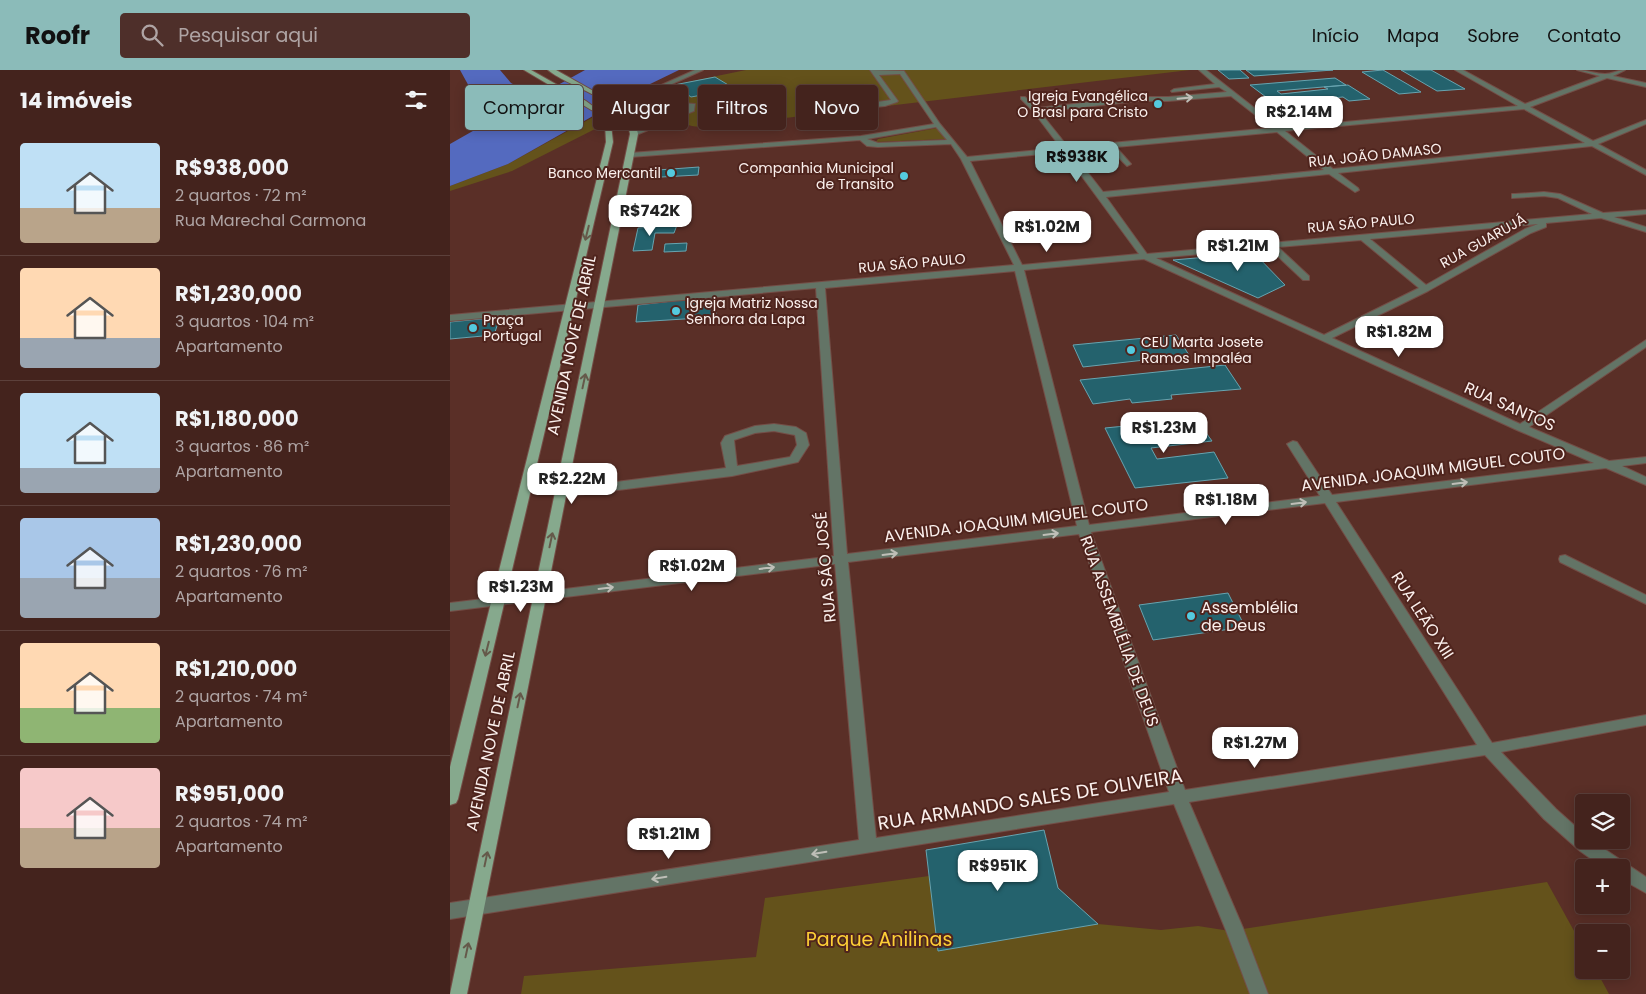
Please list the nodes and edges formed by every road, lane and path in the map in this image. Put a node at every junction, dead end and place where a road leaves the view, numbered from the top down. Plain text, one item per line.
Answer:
1 (527, 70) edge
2 (700, 70) edge
3 (1202, 70) edge
4 (1580, 70) edge
5 (1622, 70) edge
6 (901, 71) edge
7 (1462, 71) edge
8 (554, 72) edge
9 (874, 72) edge
10 (1607, 76) junction
11 (666, 85) edge
12 (1219, 85) junction
13 (1646, 85) edge
14 (593, 93) edge
15 (1232, 94) junction
16 (1023, 98) dead end
17 (1138, 99) junction
18 (688, 104) edge
19 (878, 105) edge
20 (1524, 107) junction
21 (1035, 110) junction
22 (688, 112) edge
23 (1646, 122) edge
24 (938, 125) junction
25 (1278, 129) junction
26 (634, 130) edge
27 (861, 138) junction
28 (954, 142) junction
29 (1592, 144) junction
30 (1110, 145) junction
31 (1064, 149) junction
32 (619, 154) junction
33 (965, 159) junction
34 (1127, 164) dead end
35 (1333, 172) junction
36 (1646, 173) edge
37 (1355, 190) dead end
38 (1101, 195) junction
39 (1515, 196) dead end
40 (1646, 212) edge
41 (1602, 216) junction
42 (1554, 220) junction
43 (1646, 230) edge
44 (1363, 237) junction
45 (1271, 245) junction
46 (1144, 256) junction
47 (1019, 267) junction
48 (1306, 278) dead end
49 (820, 285) junction
50 (1425, 289) junction
51 (600, 304) junction
52 (570, 307) junction
53 (450, 318) edge
54 (1325, 338) junction
55 (1646, 343) edge
56 (1521, 428) junction
57 (1293, 444) dead end
58 (1646, 460) edge
59 (1607, 465) junction
60 (732, 472) junction
61 (1646, 481) edge
62 (561, 493) junction
63 (1329, 500) junction
64 (1084, 530) junction
65 (841, 559) junction
66 (1565, 559) dead end
67 (540, 596) junction
68 (1646, 600) edge
69 (498, 601) junction
70 (450, 607) edge
71 (1646, 720) edge
72 (1488, 749) junction
73 (1180, 797) junction
74 (450, 799) edge
75 (868, 846) junction
76 (1605, 859) edge
77 (1630, 876) edge
78 (1646, 886) edge
79 (476, 907) junction
80 (450, 911) edge
81 (458, 994) edge
82 (1259, 994) edge

1 - 32 main road, AVENIDA NOVE DE ABRIL
2 - 11 street
3 - 12 street
4 - 10 street
5 - 10 street
6 - 9 street
6 - 24 street, RUA ASSEMBLÉLIA DE DEUS
7 - 20 street
8 - 14 main road
9 - 19 street
10 - 13 street
10 - 20 street
12 - 15 street
12 - 17 street
17 -> 15 street
15 - 25 street
16 - 21 street
17 - 21 street
18 - 22 street
20 - 25 street
20 - 29 street
21 - 31 street
23 - 29 street, RUA JOÃO DAMASO
24 - 27 street
24 - 28 street, RUA ASSEMBLÉLIA DE DEUS
25 - 30 street
25 - 35 street
26 - 32 main road, AVENIDA NOVE DE ABRIL
27 - 28 street
27 - 32 street
28 - 33 street, RUA ASSEMBLÉLIA DE DEUS
29 - 35 street, RUA JOÃO DAMASO
29 - 36 street
30 - 31 street
30 - 34 street
31 - 33 street
31 - 38 street
32 - 51 main road, AVENIDA NOVE DE ABRIL
32 -> 52 main road, AVENIDA NOVE DE ABRIL
33 - 47 street, RUA ASSEMBLÉLIA DE DEUS
35 - 37 street
35 - 38 street, RUA JOÃO DAMASO
38 - 46 street
39 - 41 street
40 - 41 street, RUA SÃO PAULO
41 - 42 street, RUA SÃO PAULO
41 - 43 street
42 - 44 street, RUA SÃO PAULO
42 - 50 street, RUA GUARUJÁ
44 - 45 street, RUA SÃO PAULO
44 - 50 street
45 - 46 street, RUA SÃO PAULO
45 - 48 street
46 - 47 street, RUA SÃO PAULO
46 - 54 street, RUA SANTOS
47 - 49 street, RUA SÃO PAULO
47 - 64 street, RUA ASSEMBLÉLIA DE DEUS
49 - 51 street, RUA SÃO PAULO
49 - 65 street, RUA SÃO JOSÉ
50 - 54 street, RUA GUARUJÁ
51 - 52 street, RUA SÃO PAULO
62 -> 51 main road, AVENIDA NOVE DE ABRIL
52 - 53 street, RUA SÃO PAULO
52 - 69 main road, AVENIDA NOVE DE ABRIL
54 - 56 street, RUA SANTOS
55 - 56 street
56 - 59 street, RUA SANTOS
57 - 63 street, RUA LEÃO XIII
58 - 59 street, AVENIDA JOAQUIM MIGUEL COUTO
59 - 61 street, RUA SANTOS
63 -> 59 street, AVENIDA JOAQUIM MIGUEL COUTO
60 - 60 street
60 - 62 street
67 -> 62 main road, AVENIDA NOVE DE ABRIL
64 -> 63 street, AVENIDA JOAQUIM MIGUEL COUTO
63 - 72 street, RUA LEÃO XIII
65 -> 64 street, AVENIDA JOAQUIM MIGUEL COUTO
64 - 73 street, RUA ASSEMBLÉLIA DE DEUS
67 -> 65 street, AVENIDA JOAQUIM MIGUEL COUTO
65 - 75 street, RUA SÃO JOSÉ
66 - 68 street
67 - 69 street, AVENIDA JOAQUIM MIGUEL COUTO
79 -> 67 main road, AVENIDA NOVE DE ABRIL
69 - 70 street, AVENIDA JOAQUIM MIGUEL COUTO
69 -> 74 main road, AVENIDA NOVE DE ABRIL
71 - 72 street, RUA ARMANDO SALES DE OLIVEIRA
72 - 73 street, RUA ARMANDO SALES DE OLIVEIRA
72 - 76 street, RUA LEÃO XIII
73 - 75 street, RUA ARMANDO SALES DE OLIVEIRA
73 - 82 street, RUA ASSEMBLÉLIA DE DEUS
75 -> 79 street, RUA ARMANDO SALES DE OLIVEIRA
77 - 78 street
79 - 80 street, RUA ARMANDO SALES DE OLIVEIRA
81 -> 79 main road, AVENIDA NOVE DE ABRIL

